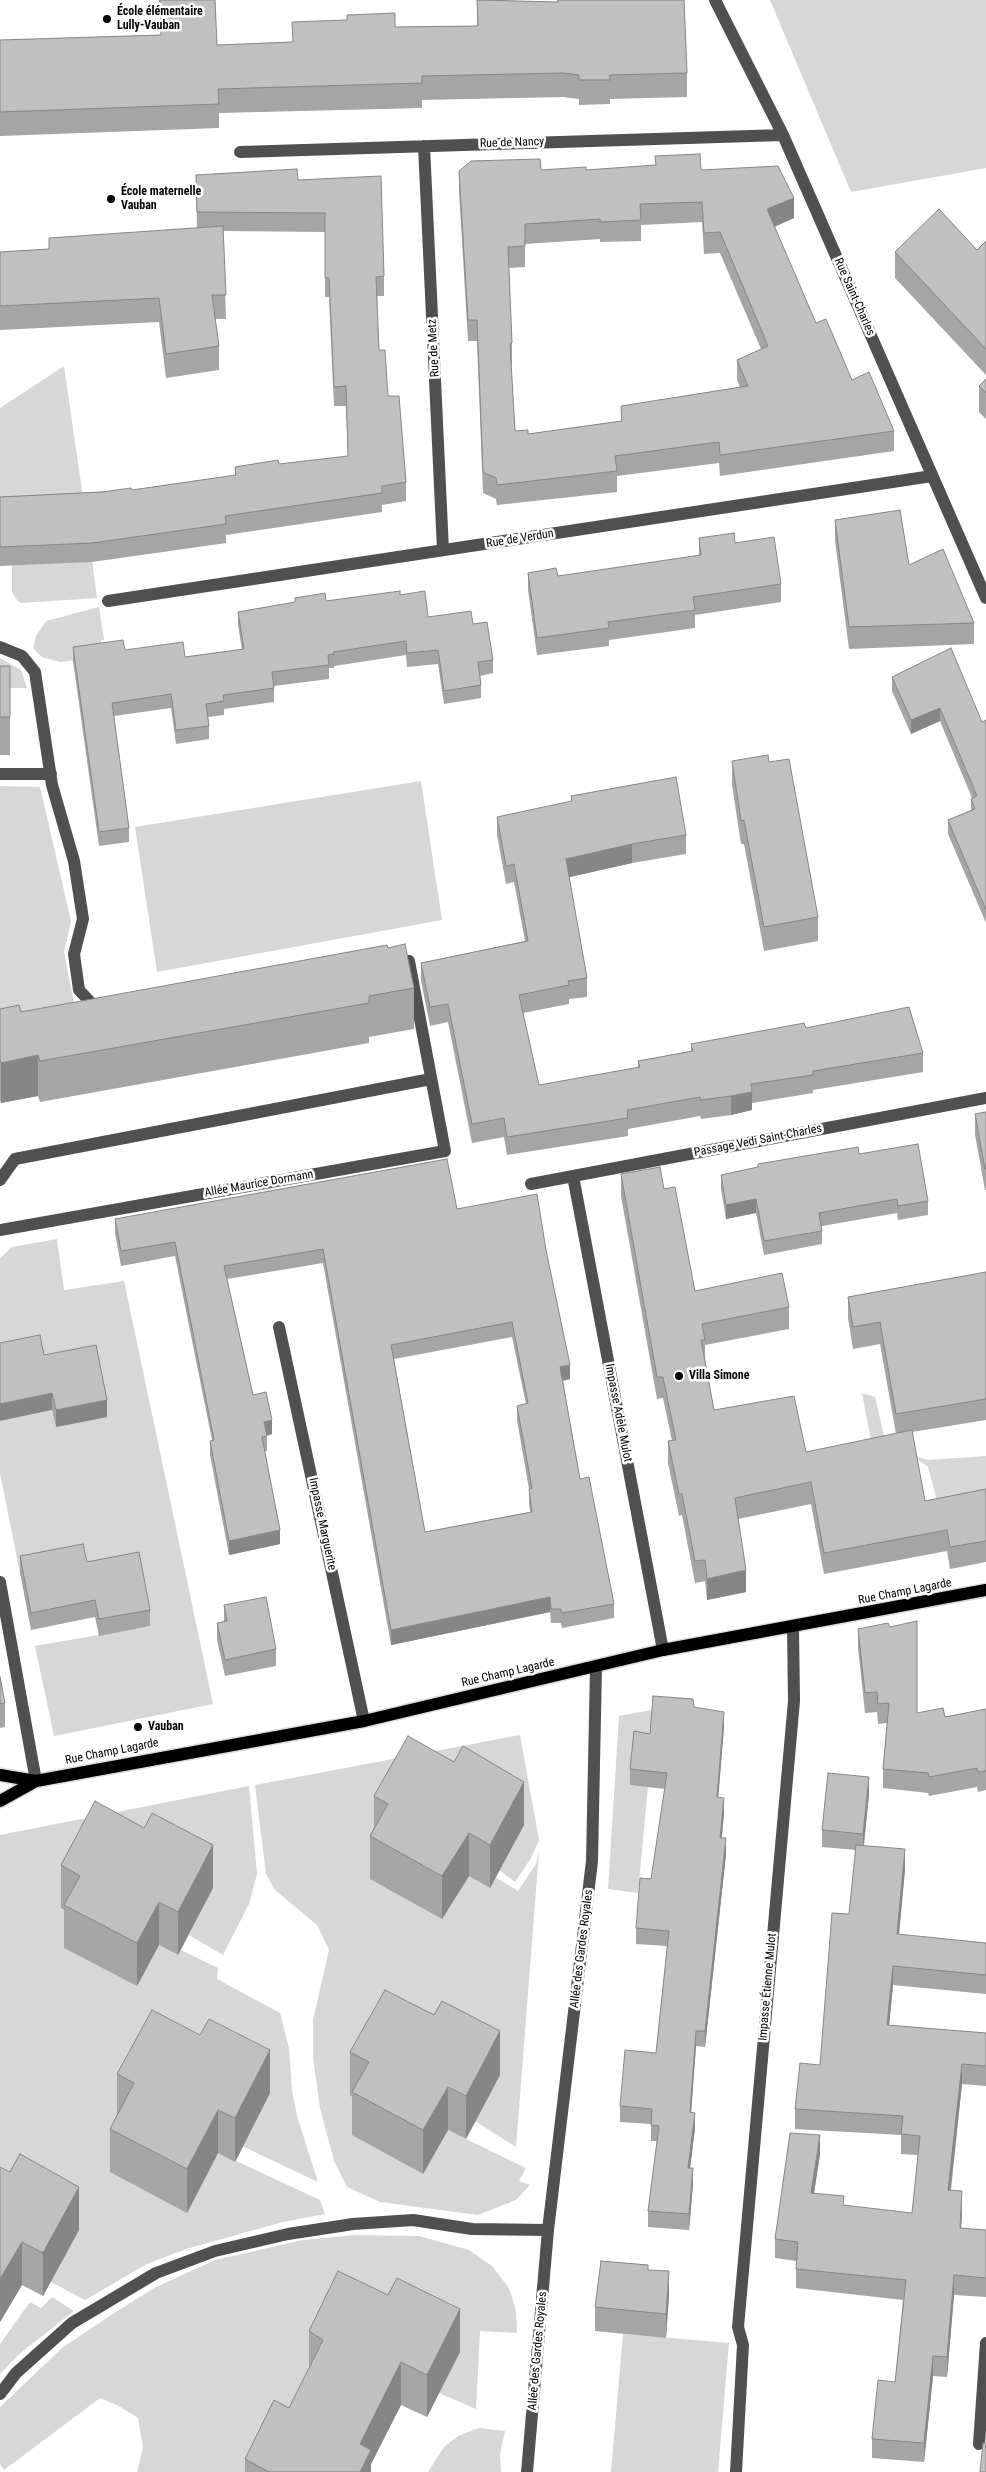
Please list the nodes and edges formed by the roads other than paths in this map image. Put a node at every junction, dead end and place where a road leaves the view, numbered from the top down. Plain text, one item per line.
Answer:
1 (715, 0) edge
2 (783, 135) junction
3 (424, 146) junction
4 (240, 152) dead end
5 (932, 476) junction
6 (444, 550) junction
7 (986, 598) edge
8 (108, 601) dead end
9 (0, 647) edge
10 (0, 774) edge
11 (51, 774) junction
12 (380, 966) edge
13 (115, 1011) edge
14 (432, 1079) junction
15 (986, 1098) edge
16 (573, 1176) junction
17 (0, 1180) edge
18 (531, 1184) dead end
19 (0, 1230) edge
20 (279, 1327) dead end
21 (0, 1582) edge
22 (986, 1590) edge
23 (793, 1627) junction
24 (663, 1650) junction
25 (596, 1667) junction
26 (364, 1721) junction
27 (0, 1775) edge
28 (36, 1781) junction
29 (0, 1801) edge
30 (548, 2230) junction
31 (986, 2343) edge
32 (0, 2394) edge
33 (979, 2444) dead end
34 (527, 2472) edge
35 (736, 2472) edge

1 - 2 street, Rue Saint-Charles
2 - 3 street, Rue de Nancy
2 - 5 street, Rue Saint-Charles
3 - 4 street, Rue de Nancy
3 - 6 street, Rue de Metz
5 - 6 street, Rue de Verdun
5 - 7 street, Rue Saint-Charles
6 - 8 street, Rue de Verdun
9 - 11 street
10 - 11 street
11 - 13 street
12 - 14 street, Allée Maurice Dormann
14 - 17 street
14 - 19 street, Allée Maurice Dormann
15 - 16 street, Passage Vedi Saint-Charles
16 - 18 street, Passage Vedi Saint-Charles
16 - 24 street, Impasse Adèle Mulot
20 - 26 street, Impasse Marguerite
21 - 28 street
22 - 23 main road, Rue Champ Lagarde
23 - 24 main road, Rue Champ Lagarde
23 - 35 street, Impasse Étienne Mulot
24 - 25 main road, Rue Champ Lagarde
25 - 26 main road, Rue Champ Lagarde
25 - 30 street, Allée des Gardes Royales
26 - 28 main road, Rue Champ Lagarde
27 - 28 main road, Rue Champ Lagarde
28 - 29 main road, Rue Champ Lagarde
30 - 32 street
30 - 34 street, Allée des Gardes Royales
31 - 33 street

